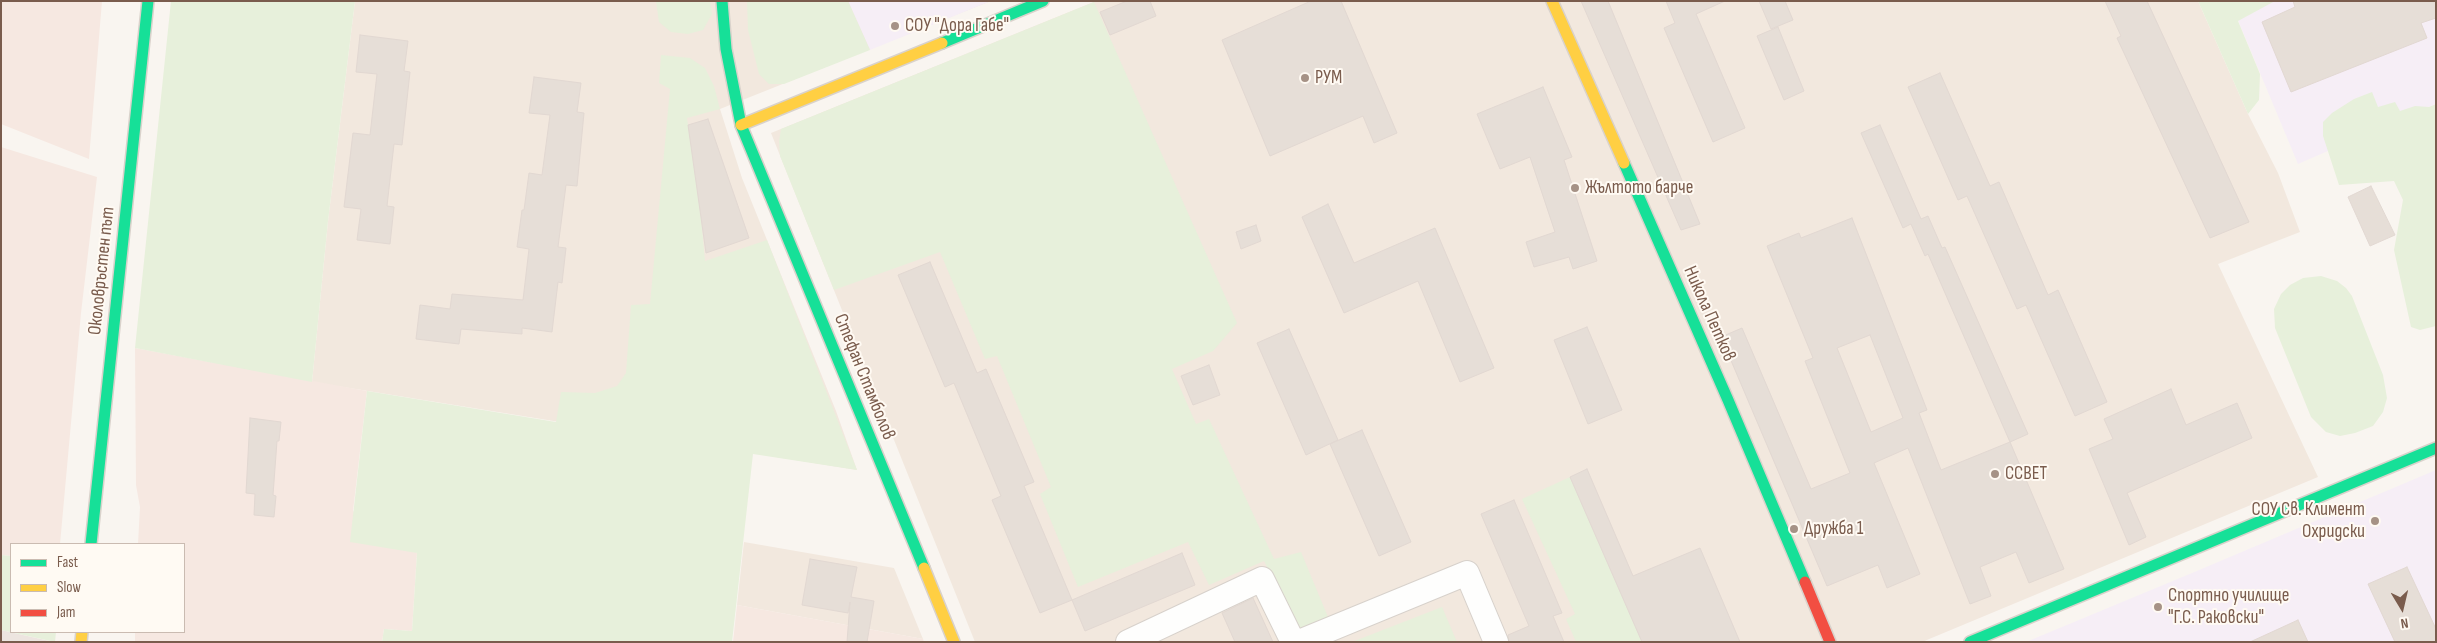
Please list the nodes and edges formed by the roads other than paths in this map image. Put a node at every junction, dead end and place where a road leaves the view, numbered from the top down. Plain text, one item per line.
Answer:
1 (148, 1) edge
2 (722, 1) edge
3 (1043, 1) edge
4 (1552, 1) edge
5 (742, 125) junction
6 (2436, 448) edge
7 (91, 543) edge
8 (954, 642) edge
9 (1128, 642) edge
10 (1293, 642) edge
11 (1300, 642) edge
12 (1496, 642) edge
13 (1830, 642) edge
14 (1970, 642) edge

1 - 7 street, Околовръстен път
2 - 5 street, Стефан Стамболов
3 - 5 street
4 - 13 street, Никола Петков
5 - 8 street, Стефан Стамболов
6 - 14 street
9 - 10 street
11 - 12 street

